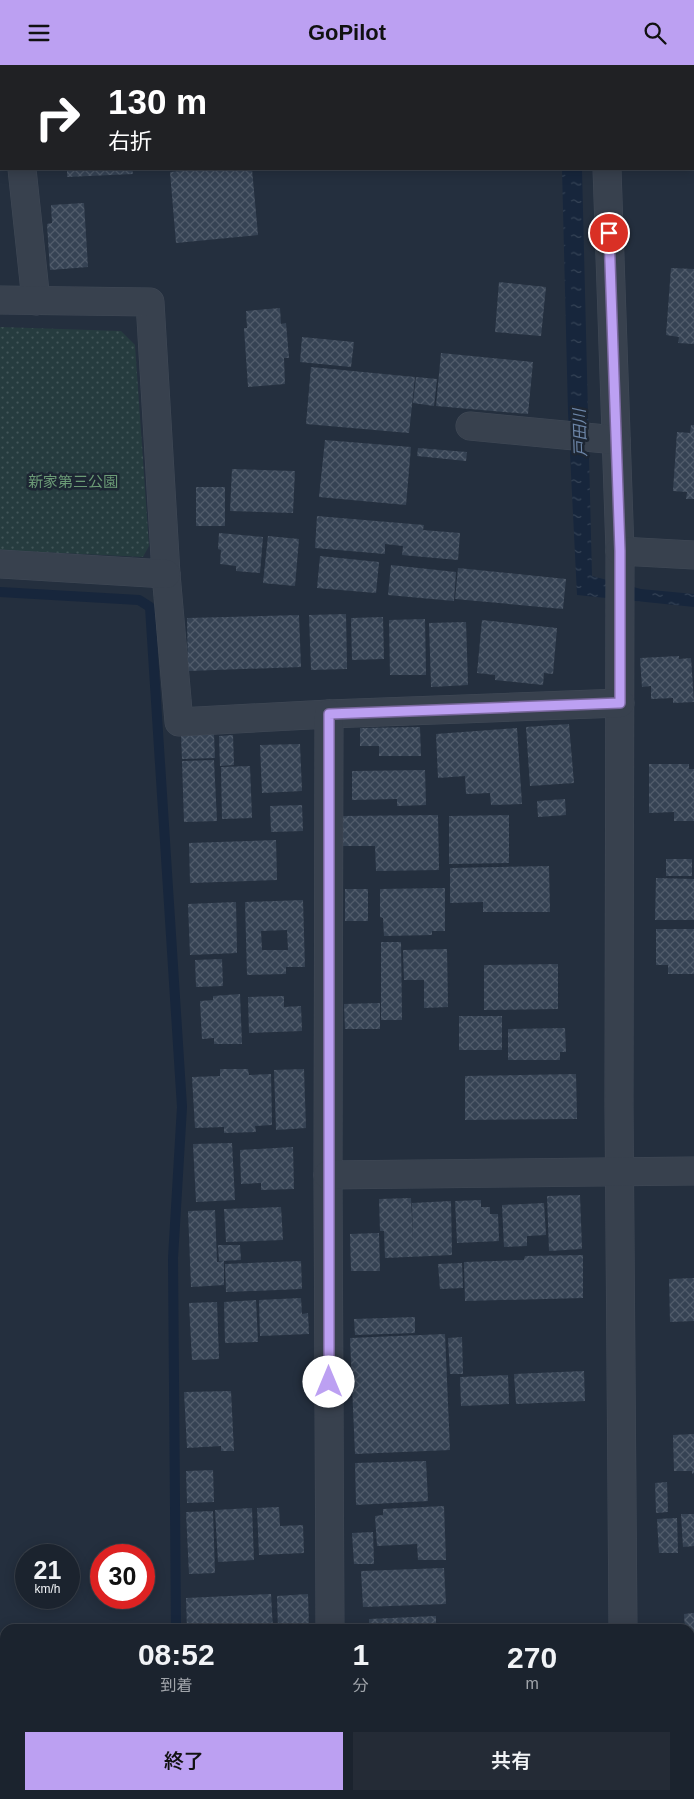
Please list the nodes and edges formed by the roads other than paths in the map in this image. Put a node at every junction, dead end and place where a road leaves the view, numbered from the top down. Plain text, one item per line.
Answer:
1 (22, 170) edge
2 (607, 170) edge
3 (0, 299) edge
4 (36, 301) junction
5 (470, 426) dead end
6 (605, 439) junction
7 (694, 555) edge
8 (620, 558) junction
9 (0, 564) edge
10 (166, 574) junction
11 (620, 703) junction
12 (329, 714) junction
13 (694, 1171) edge
14 (620, 1172) junction
15 (328, 1175) junction
16 (330, 1624) edge
17 (623, 1624) edge

1 - 4 street
2 - 6 street
3 - 4 street
4 - 10 street
5 - 6 street
6 - 8 street
7 - 8 street
8 - 11 street
9 - 10 street
10 - 12 street
11 - 12 street
11 - 14 street
12 - 15 street
13 - 14 street
14 - 15 street
14 - 17 street
15 - 16 street

